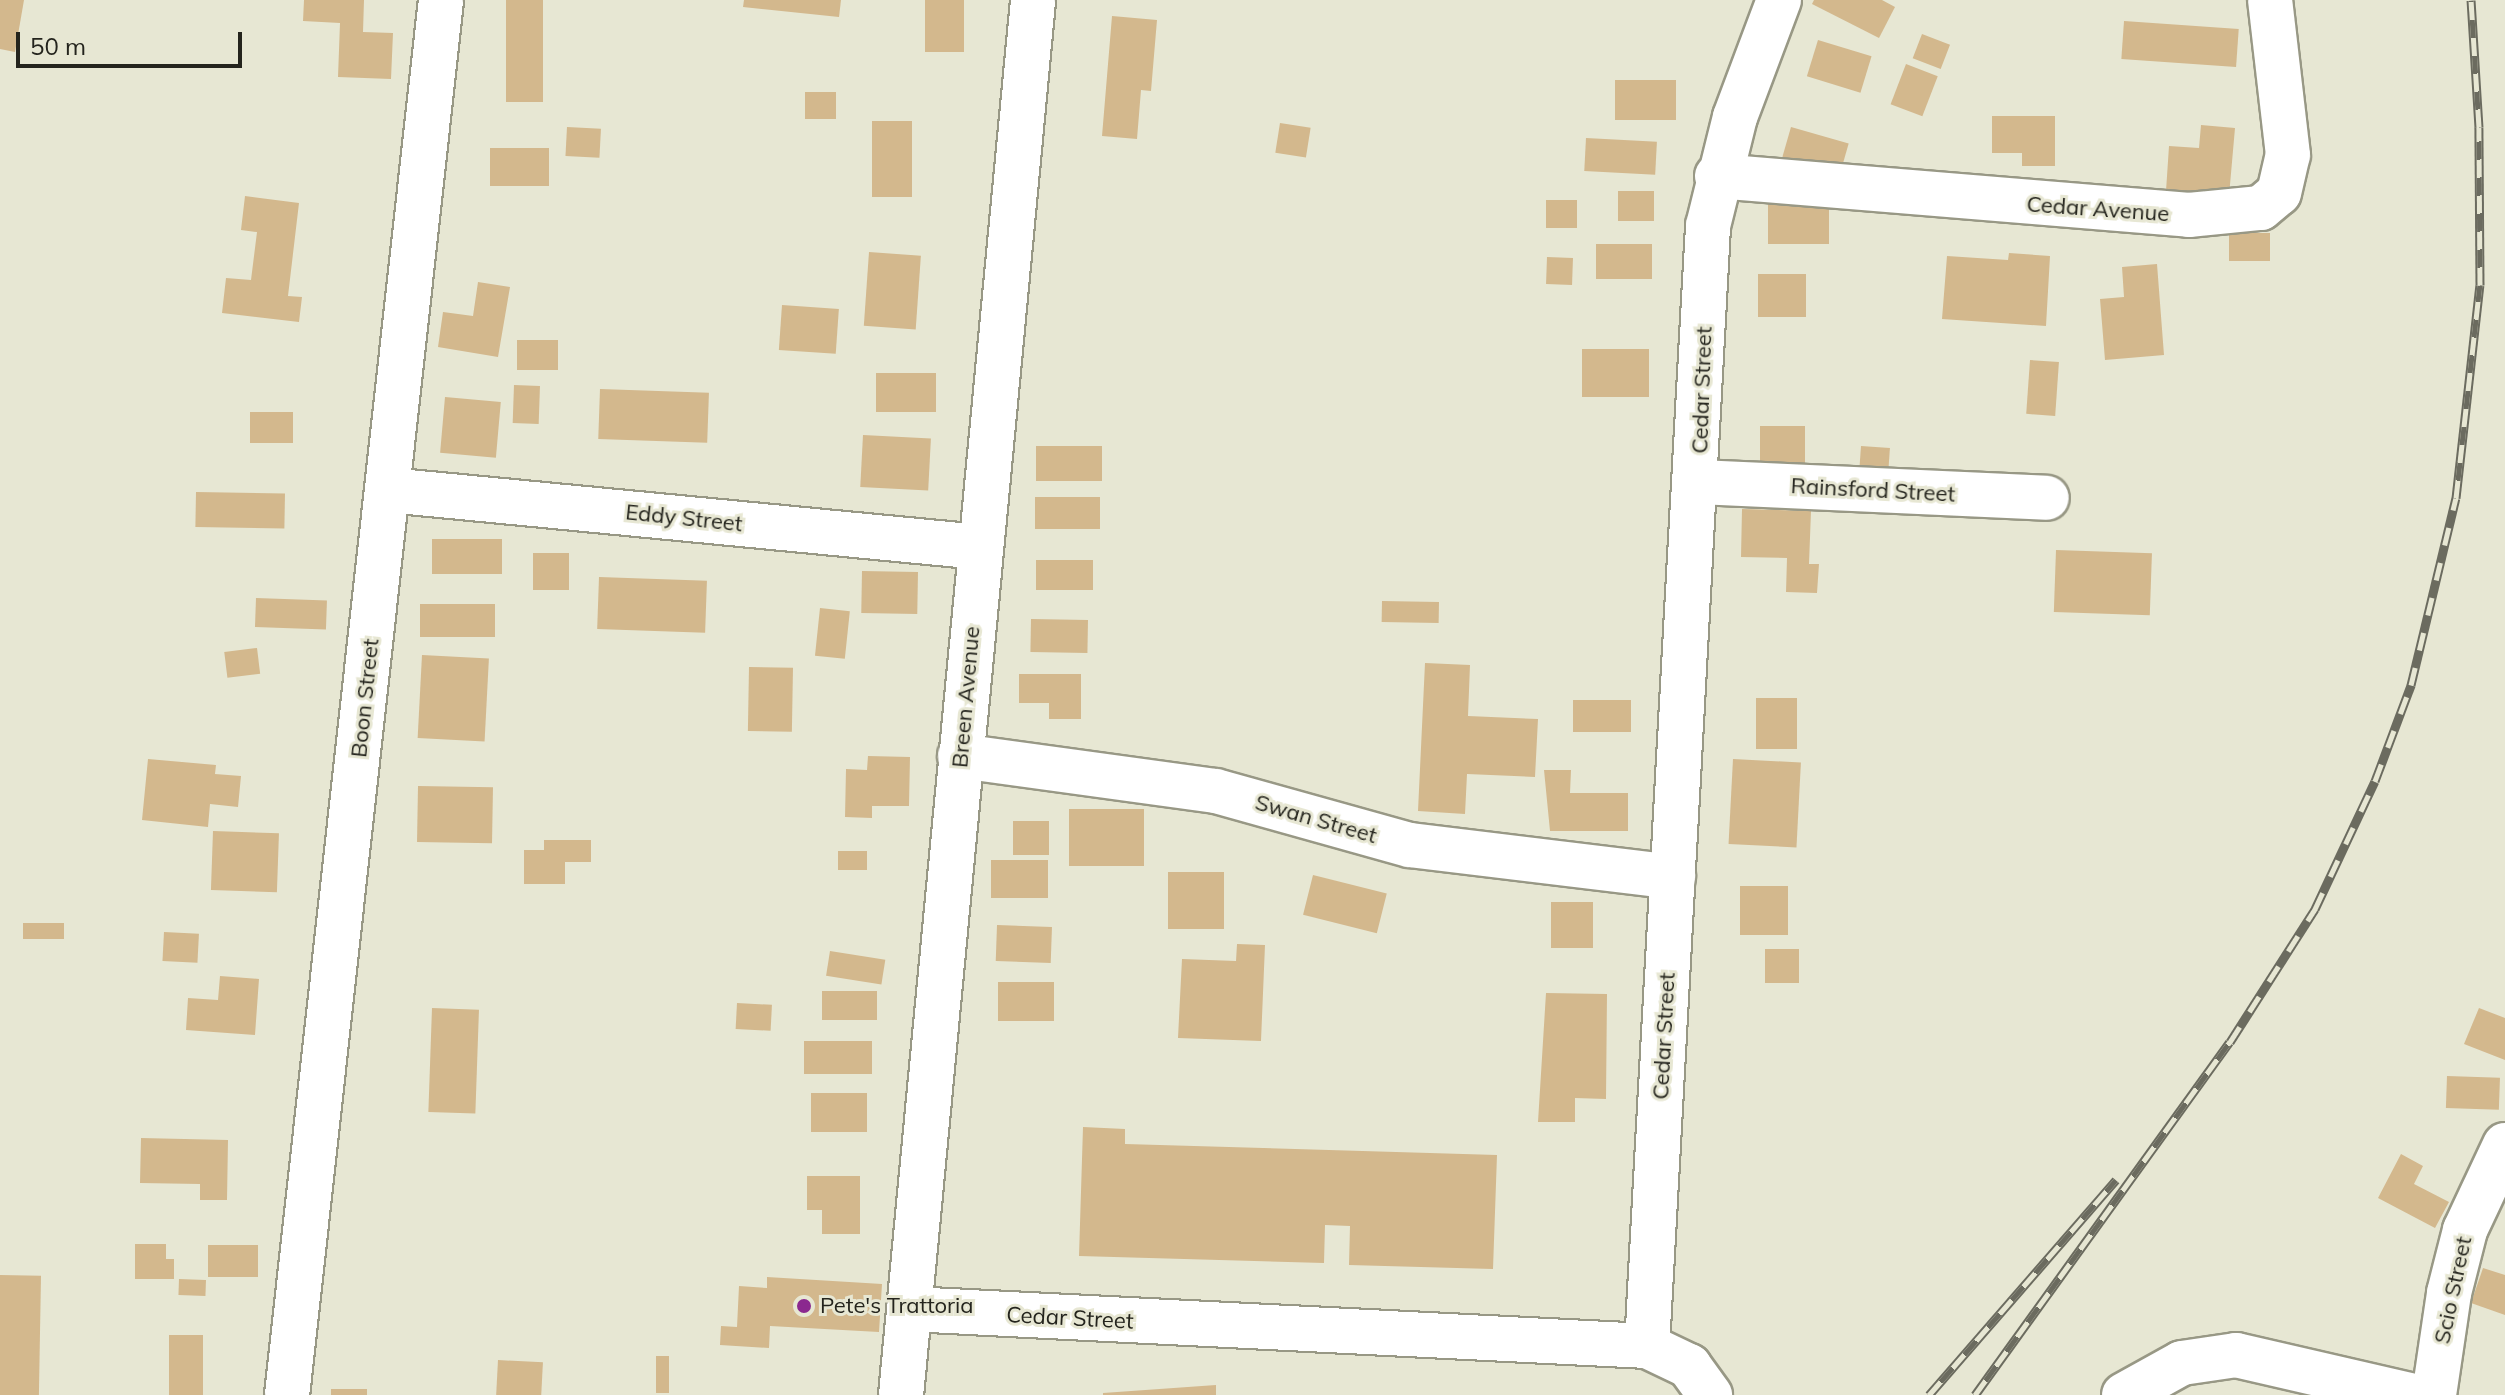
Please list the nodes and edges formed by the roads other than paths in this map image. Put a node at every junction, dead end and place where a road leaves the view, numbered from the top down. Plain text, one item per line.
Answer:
1 (441, 0) edge
2 (1033, 0) edge
3 (1779, 0) edge
4 (2270, 0) edge
5 (1717, 176) junction
6 (1698, 482) junction
7 (388, 490) junction
8 (2047, 498) dead end
9 (980, 547) junction
10 (960, 756) junction
11 (1673, 877) junction
12 (2505, 1145) edge
13 (909, 1309) junction
14 (1647, 1346) junction
15 (287, 1395) edge
16 (901, 1395) edge
17 (1710, 1395) edge
18 (2124, 1395) edge
19 (2409, 1395) edge
20 (2434, 1395) edge

1 - 7 street, Boon Street
2 - 9 street, Breen Avenue
3 - 5 street, Cedar Street
4 - 5 street, Cedar Avenue
5 - 6 street, Cedar Street
6 - 8 street, Rainsford Street
6 - 11 street, Cedar Street
7 - 9 street, Eddy Street
7 - 15 street, Boon Street
9 - 10 street, Breen Avenue
10 - 11 street, Swan Street
10 - 13 street, Breen Avenue
11 - 14 street, Cedar Street
12 - 20 street, Scio Street
13 - 14 street, Cedar Street
13 - 16 street, Breen Avenue
14 - 17 street
18 - 19 street

